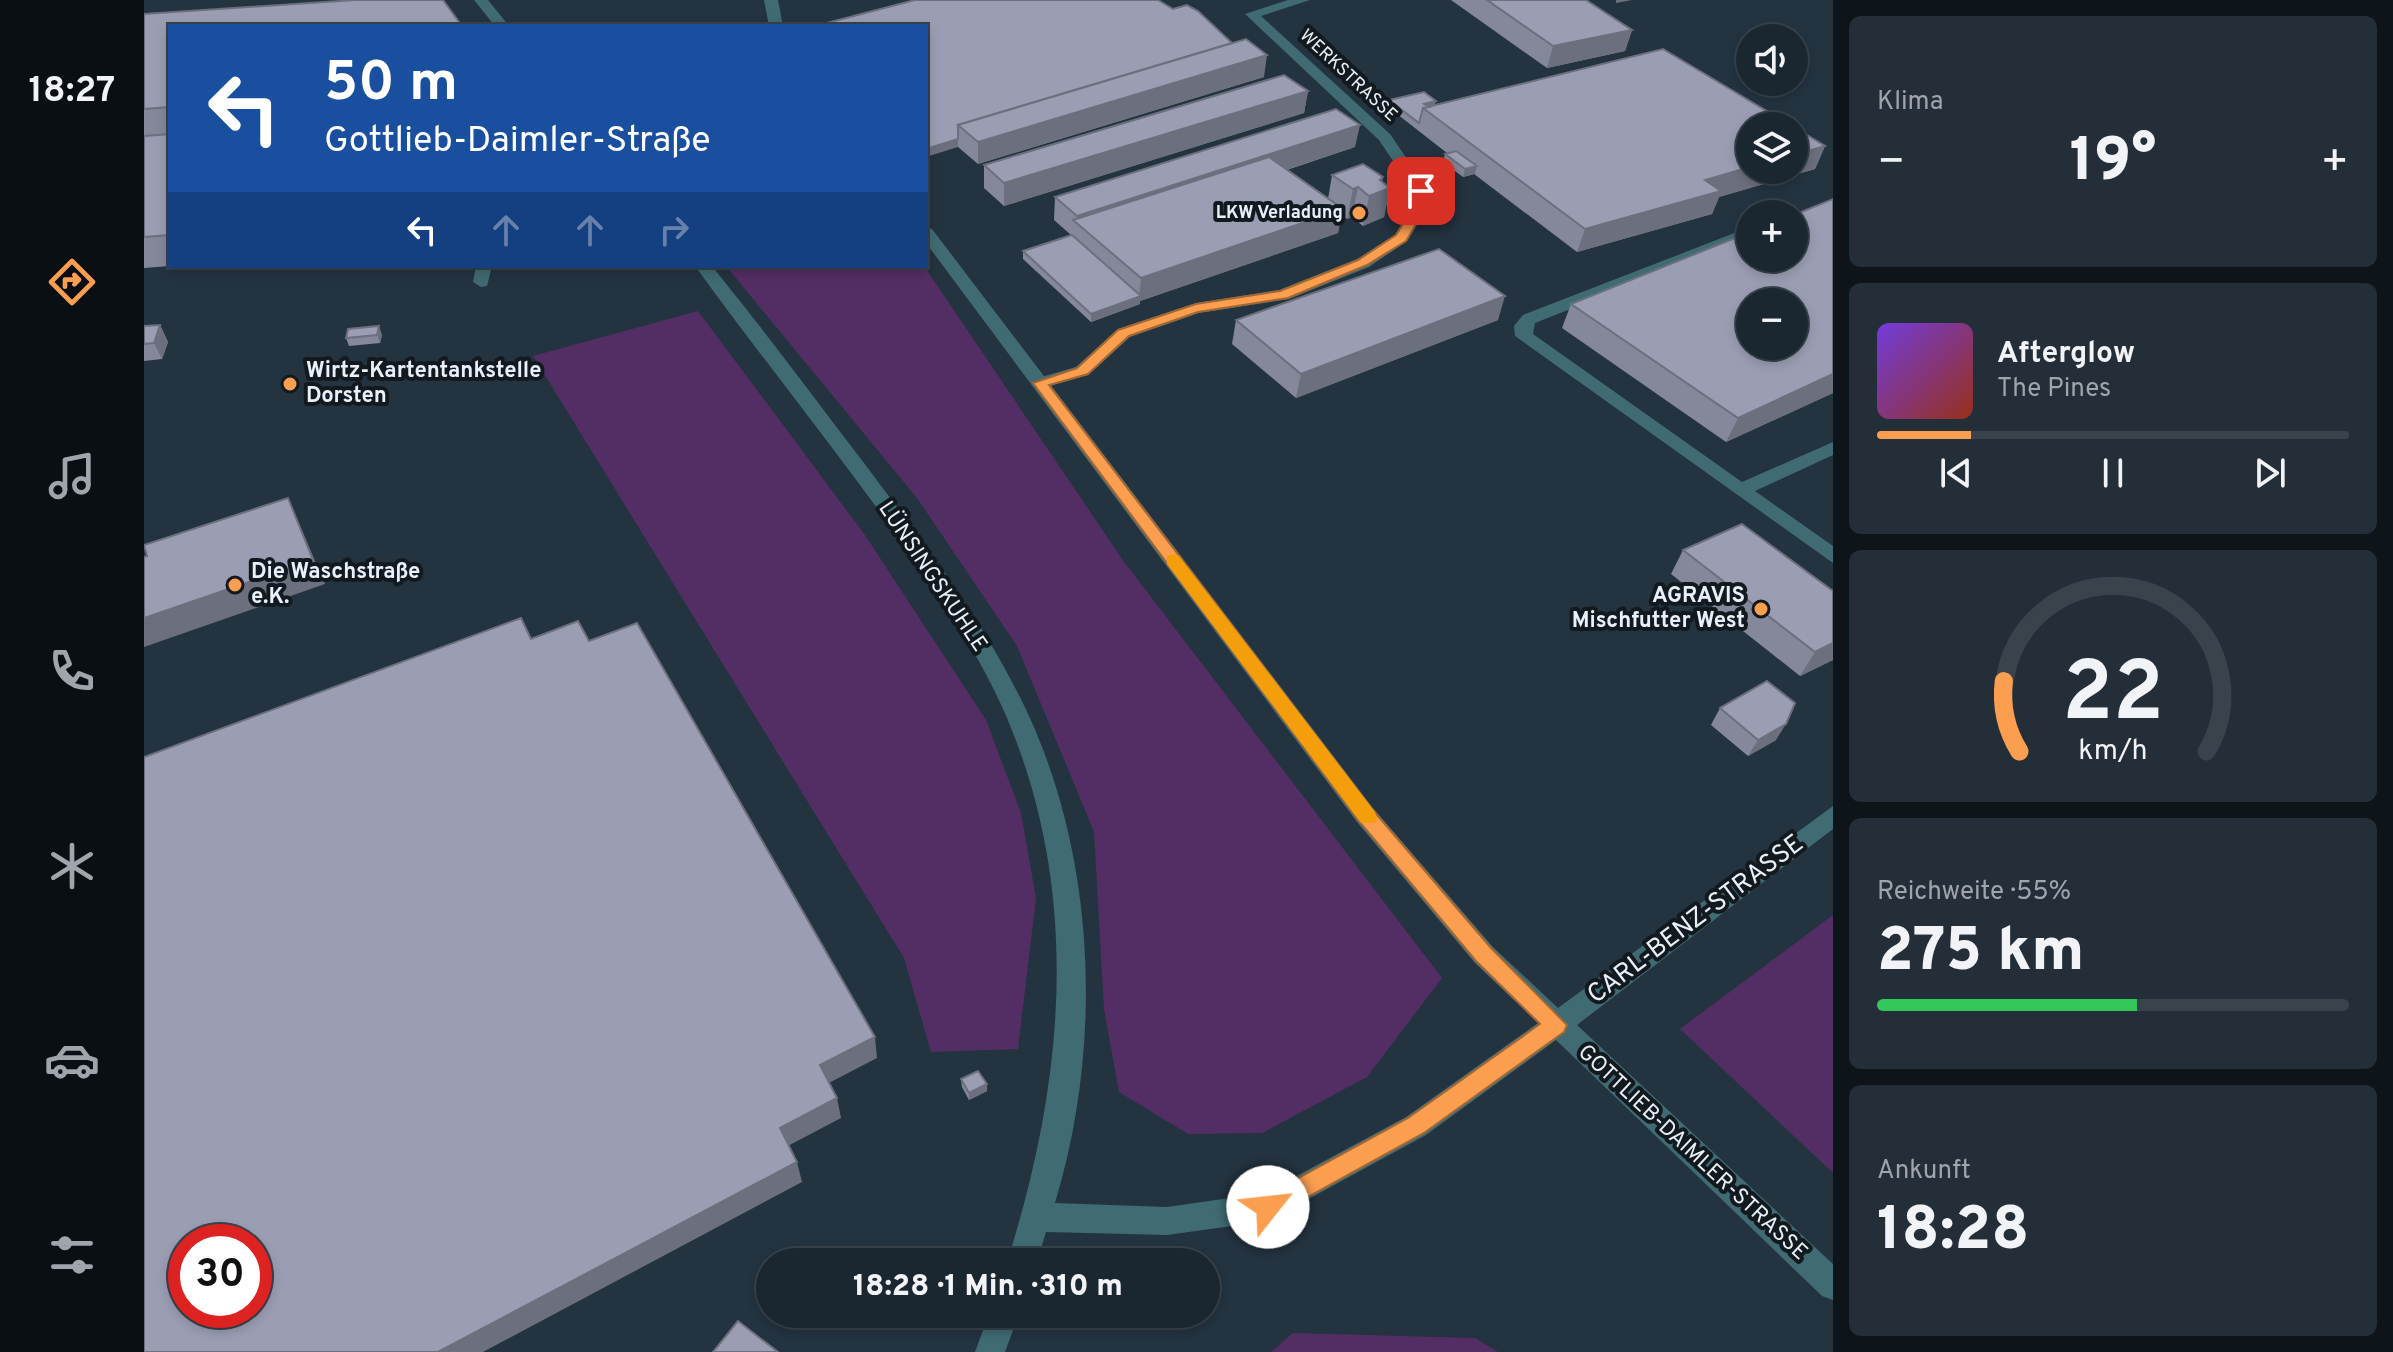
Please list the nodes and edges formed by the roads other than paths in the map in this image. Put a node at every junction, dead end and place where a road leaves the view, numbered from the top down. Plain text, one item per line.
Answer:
1 (481, 0) edge
2 (771, 0) edge
3 (1303, 0) edge
4 (500, 24) edge
5 (776, 24) edge
6 (928, 235) edge
7 (1736, 237) edge
8 (705, 268) edge
9 (1040, 383) junction
10 (1833, 448) edge
11 (1740, 490) junction
12 (1833, 556) edge
13 (1833, 816) edge
14 (1556, 1025) junction
15 (1038, 1217) junction
16 (1027, 1248) edge
17 (1833, 1285) edge
18 (999, 1328) edge
19 (990, 1352) edge

1 - 4 street
2 - 5 street
3 - 9 street, WERKSTRASSE
6 - 9 street, GOTTLIEB-DAIMLER-STRASSE
7 - 11 street
8 - 15 street, LÜNSINGSKUHLE
9 - 14 street, GOTTLIEB-DAIMLER-STRASSE
10 - 11 street
11 - 12 street
13 - 14 street, CARL-BENZ-STRASSE
14 - 15 street, CARL-BENZ-STRASSE
14 - 17 street, GOTTLIEB-DAIMLER-STRASSE
15 - 16 street, LÜNSINGSKUHLE
18 - 19 street

